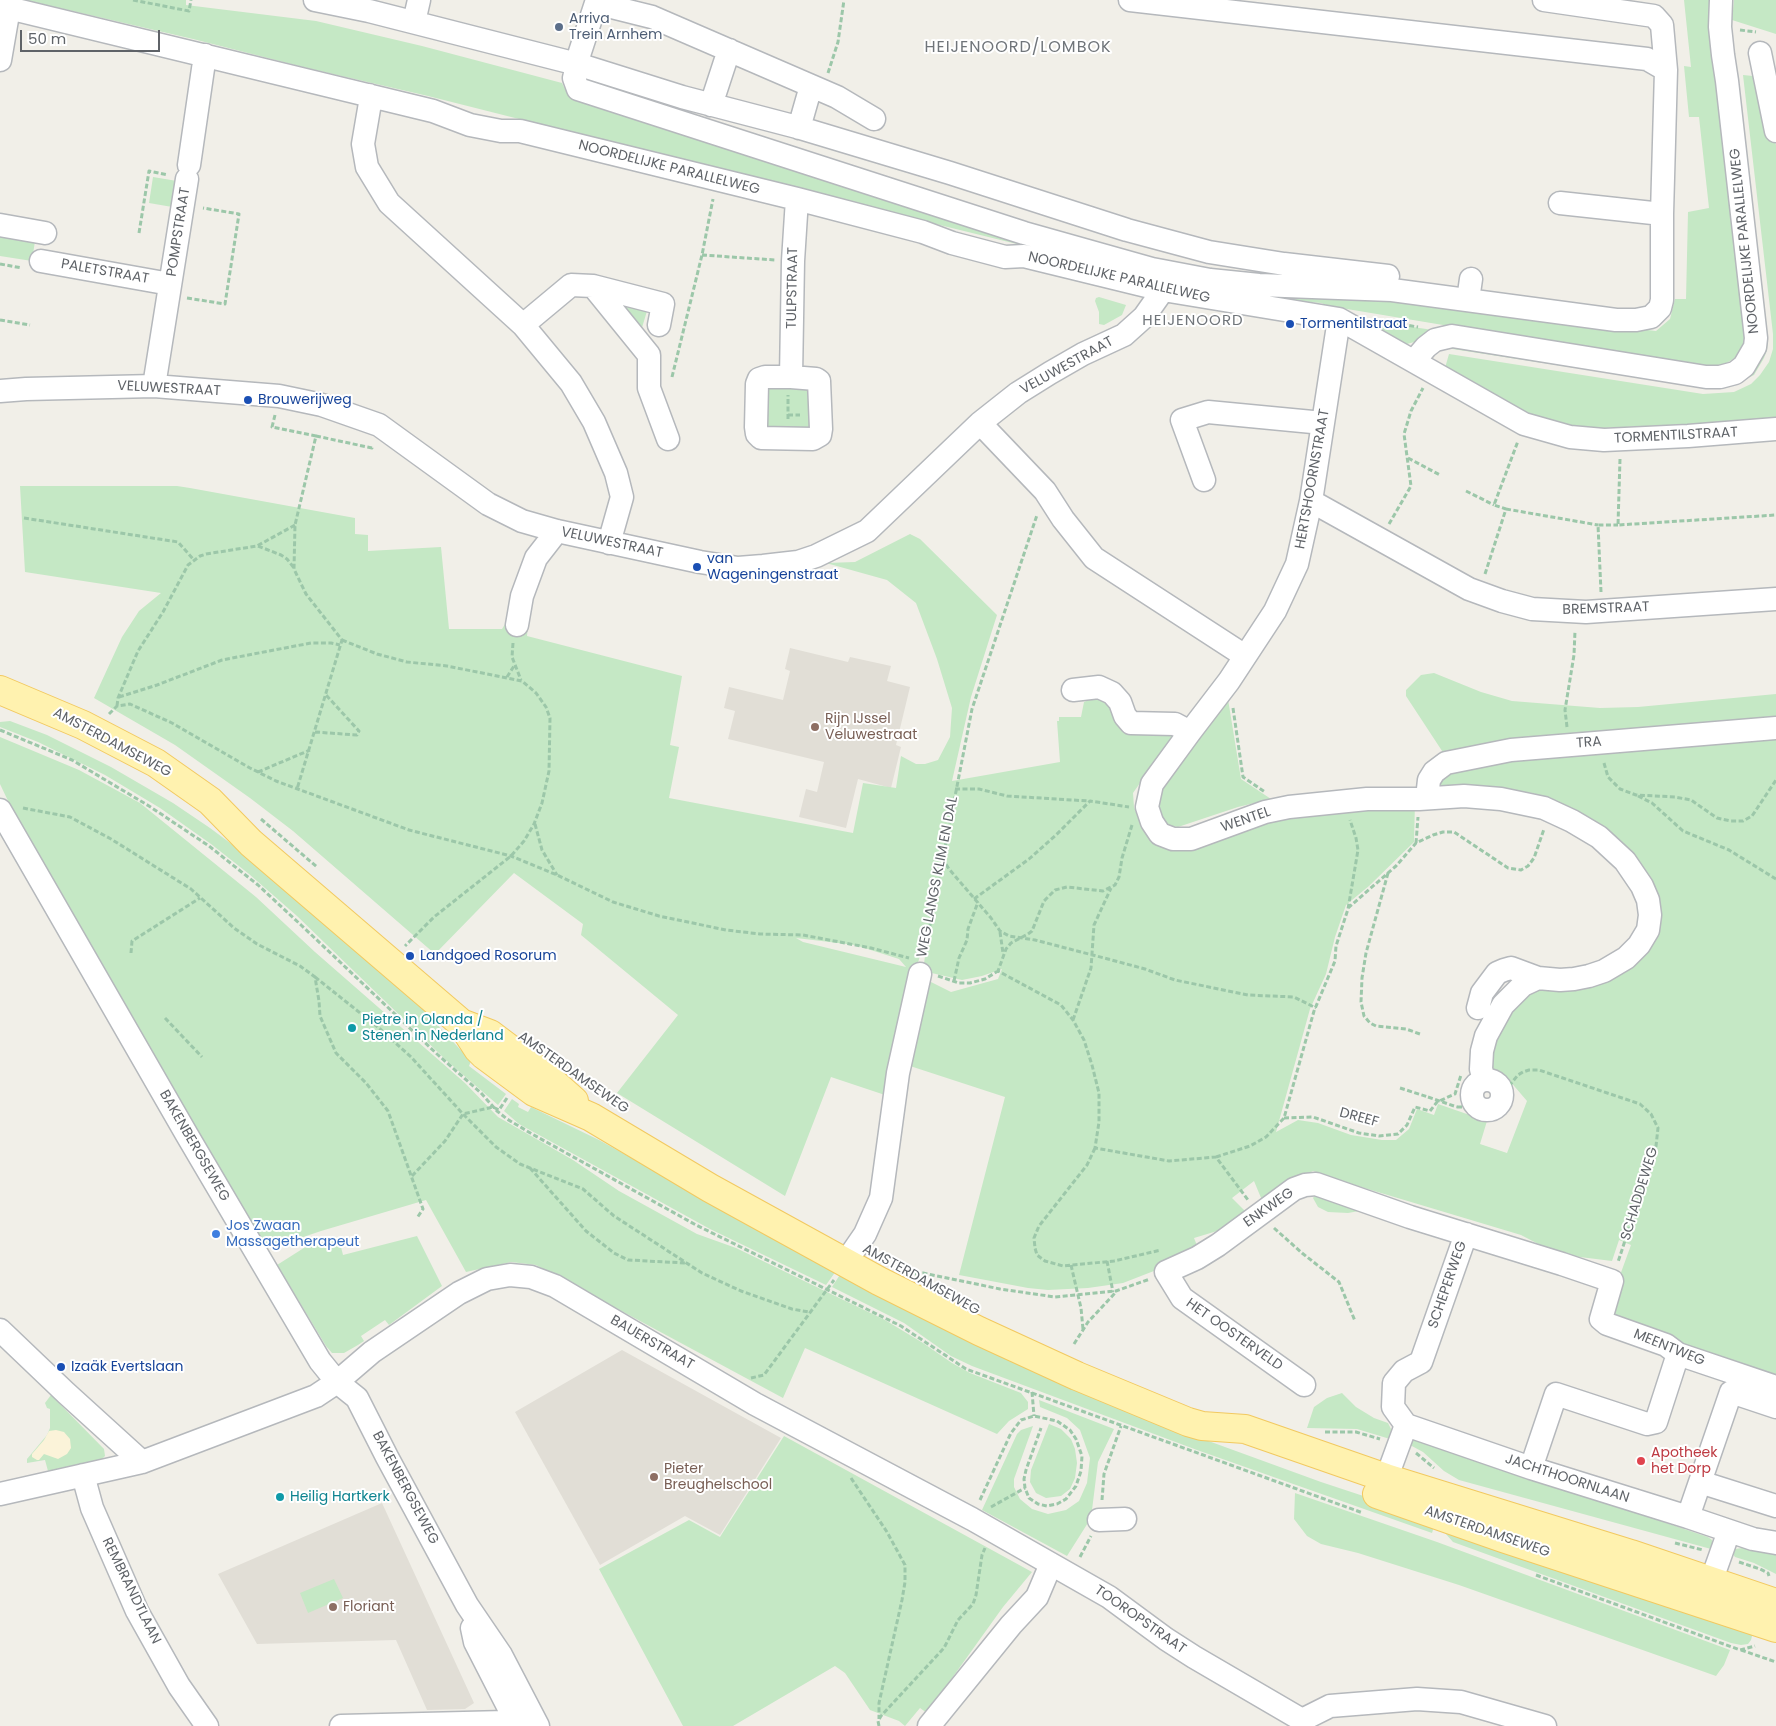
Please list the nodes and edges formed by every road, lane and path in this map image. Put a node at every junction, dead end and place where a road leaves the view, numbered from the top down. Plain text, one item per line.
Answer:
1 (133, 0) edge
2 (191, 0) edge
3 (315, 0) edge
4 (419, 0) edge
5 (844, 0) edge
6 (1130, 0) edge
7 (1544, 0) edge
8 (1721, 1) edge
9 (587, 2) edge
10 (1584, 3) edge
11 (4, 7) edge
12 (414, 22) junction
13 (1720, 27) junction
14 (1764, 47) edge
15 (730, 50) junction
16 (205, 55) junction
17 (1723, 55) junction
18 (0, 60) edge
19 (577, 64) junction
20 (1666, 70) junction
21 (816, 88) junction
22 (369, 95) junction
23 (712, 105) junction
24 (874, 119) dead end
25 (799, 128) junction
26 (1776, 132) edge
27 (188, 172) junction
28 (714, 194) dead end
29 (797, 199) junction
30 (1560, 204) dead end
31 (184, 205) junction
32 (1662, 214) junction
33 (0, 225) edge
34 (45, 233) dead end
35 (139, 233) dead end
36 (702, 255) junction
37 (41, 261) dead end
38 (793, 261) junction
39 (593, 286) junction
40 (167, 287) junction
41 (1207, 289) junction
42 (1163, 290) junction
43 (1416, 293) junction
44 (1339, 319) junction
45 (0, 320) edge
46 (1382, 321) dead end
47 (30, 325) dead end
48 (659, 325) dead end
49 (523, 326) junction
50 (1420, 327) dead end
51 (1423, 366) junction
52 (672, 377) dead end
53 (790, 385) joint
54 (154, 386) junction
55 (0, 391) edge
56 (279, 396) junction
57 (980, 423) junction
58 (1324, 423) junction
59 (1524, 424) junction
60 (379, 425) junction
61 (788, 426) dead end
62 (1776, 430) edge
63 (316, 436) junction
64 (668, 439) dead end
65 (1620, 440) junction
66 (1407, 458) junction
67 (1440, 474) dead end
68 (1204, 480) dead end
69 (1045, 491) junction
70 (1466, 491) dead end
71 (1311, 501) junction
72 (1494, 505) junction
73 (1506, 509) junction
74 (1776, 515) edge
75 (24, 518) dead end
76 (295, 525) junction
77 (1618, 525) junction
78 (1598, 526) junction
79 (556, 531) junction
80 (1380, 539) junction
81 (609, 543) junction
82 (257, 546) junction
83 (194, 560) junction
84 (294, 569) junction
85 (1479, 593) junction
86 (1776, 598) edge
87 (1602, 611) junction
88 (1576, 612) junction
89 (517, 624) joint
90 (342, 640) junction
91 (340, 645) junction
92 (1245, 656) junction
93 (515, 665) junction
94 (507, 678) junction
95 (522, 681) junction
96 (1229, 681) junction
97 (0, 690) edge
98 (1073, 690) dead end
99 (326, 694) junction
100 (118, 698) junction
101 (117, 706) junction
102 (0, 709) edge
103 (107, 716) dead end
104 (1776, 728) edge
105 (315, 732) junction
106 (1190, 732) junction
107 (1601, 742) junction
108 (1568, 745) junction
109 (310, 750) junction
110 (257, 772) junction
111 (1776, 780) edge
112 (297, 790) junction
113 (955, 790) junction
114 (1636, 795) junction
115 (1427, 798) junction
116 (1090, 801) junction
117 (1341, 802) junction
118 (1289, 807) junction
119 (9, 809) edge
120 (1142, 809) junction
121 (1550, 810) junction
122 (535, 822) junction
123 (238, 830) junction
124 (510, 856) junction
125 (942, 858) junction
126 (1388, 873) junction
127 (557, 875) junction
128 (1776, 879) edge
129 (1111, 888) junction
130 (200, 898) junction
131 (974, 899) junction
132 (978, 902) junction
133 (1348, 909) junction
134 (1000, 931) junction
135 (1018, 938) junction
136 (406, 945) dead end
137 (130, 953) dead end
138 (1004, 954) junction
139 (1092, 956) junction
140 (921, 967) junction
141 (998, 971) junction
142 (315, 977) junction
143 (1538, 978) junction
144 (954, 981) junction
145 (1316, 1008) junction
146 (1478, 1008) dead end
147 (165, 1018) dead end
148 (1073, 1020) junction
149 (1420, 1034) dead end
150 (202, 1057) dead end
151 (1463, 1069) dead end
152 (1493, 1084) junction
153 (1400, 1088) dead end
154 (1465, 1105) joint
155 (500, 1109) dead end
156 (463, 1114) junction
157 (1284, 1118) junction
158 (1095, 1148) junction
159 (1216, 1157) junction
160 (530, 1168) junction
161 (412, 1176) junction
162 (1250, 1202) dead end
163 (417, 1218) dead end
164 (1269, 1221) dead end
165 (1466, 1234) junction
166 (1164, 1250) dead end
167 (1107, 1262) junction
168 (686, 1263) junction
169 (845, 1263) junction
170 (1071, 1265) junction
171 (1166, 1272) junction
172 (918, 1279) dead end
173 (1612, 1281) junction
174 (828, 1289) dead end
175 (1115, 1291) junction
176 (1078, 1295) junction
177 (809, 1312) junction
178 (1354, 1321) dead end
179 (0, 1330) edge
180 (1083, 1330) junction
181 (1074, 1344) dead end
182 (1678, 1354) junction
183 (337, 1382) junction
184 (724, 1385) junction
185 (1304, 1385) dead end
186 (1776, 1387) edge
187 (1032, 1392) dead end
188 (1776, 1407) edge
189 (1034, 1416) junction
190 (1041, 1428) dead end
191 (1318, 1431) dead end
192 (1402, 1435) junction
193 (852, 1456) junction
194 (142, 1462) junction
195 (1531, 1468) junction
196 (1440, 1472) dead end
197 (83, 1476) junction
198 (1700, 1482) junction
199 (1383, 1486) junction
200 (1025, 1488) junction
201 (0, 1494) edge
202 (1776, 1506) edge
203 (991, 1508) dead end
204 (1688, 1517) junction
205 (972, 1519) junction
206 (1125, 1519) dead end
207 (1099, 1520) dead end
208 (1729, 1531) junction
209 (993, 1532) junction
210 (1776, 1543) edge
211 (1051, 1564) junction
212 (1711, 1580) junction
213 (1773, 1591) edge
214 (1776, 1628) edge
215 (1740, 1650) dead end
216 (1776, 1662) edge
217 (879, 1719) junction
218 (526, 1722) edge
219 (1302, 1723) edge
220 (207, 1726) edge
221 (341, 1726) edge
222 (879, 1726) edge
223 (929, 1726) edge
224 (1545, 1726) edge

1 - 2 path
3 - 12 street
4 - 12 street
5 - 21 path
6 - 20 street
7 - 10 street
8 - 13 street, NOORDELIJKE PARALLELWEG
9 - 15 street
9 - 19 street
10 - 20 street
11 - 16 street, NOORDELIJKE PARALLELWEG
11 - 18 street
12 - 19 street
13 - 14 path
13 - 17 street, NOORDELIJKE PARALLELWEG
14 - 17 street
14 - 26 street
15 - 21 street
15 - 23 street
16 - 22 street, NOORDELIJKE PARALLELWEG
16 - 27 street, POMPSTRAAT
17 - 51 street, NOORDELIJKE PARALLELWEG
19 - 23 street
19 - 41 street
20 - 32 street
21 - 24 street
21 - 25 street
22 - 29 street, NOORDELIJKE PARALLELWEG
22 - 49 street
23 - 25 street
25 - 43 street
27 - 31 street, POMPSTRAAT
27 - 35 path, POMPSTRAAT
28 - 36 path
29 - 38 street, TULPSTRAAT
29 - 42 street, NOORDELIJKE PARALLELWEG
30 - 32 street
31 - 40 street, POMPSTRAAT
31 - 40 path
32 - 43 street
33 - 34 street
36 - 38 path
36 - 52 path
37 - 40 street, PALETSTRAAT
38 - 53 street, TULPSTRAAT
39 - 48 street
39 - 49 street
39 - 64 street
40 - 54 street, POMPSTRAAT
41 - 42 street, NOORDELIJKE PARALLELWEG
41 - 43 street
41 - 44 street, NOORDELIJKE PARALLELWEG
42 - 57 street, VELUWESTRAAT
44 - 51 street, NOORDELIJKE PARALLELWEG
44 - 58 street, HERTSHOORNSTRAAT
45 - 47 path
46 - 50 path
49 - 81 street
51 - 59 street, TORMENTILSTRAAT
51 - 66 path
53 - 61 path
54 - 55 street, VELUWESTRAAT
54 - 56 street, VELUWESTRAAT
56 - 60 street, VELUWESTRAAT
56 - 63 path
57 - 69 street
57 - 81 street, VELUWESTRAAT
58 - 68 street
58 - 71 street, HERTSHOORNSTRAAT
59 - 65 street, TORMENTILSTRAAT
59 - 72 path
60 - 63 path
60 - 79 street, VELUWESTRAAT
62 - 65 street, TORMENTILSTRAAT
63 - 76 path
65 - 77 path
66 - 67 path
66 - 80 path
69 - 92 street
69 - 113 path, WEG LANGS KLIM EN DAL
70 - 72 path
71 - 80 street, BREMSTRAAT
71 - 92 street, HERTSHOORNSTRAAT
72 - 73 path
73 - 78 path
73 - 85 path
74 - 77 path
75 - 83 path
76 - 82 path
76 - 84 path
77 - 78 path
78 - 87 path
79 - 81 street, VELUWESTRAAT
79 - 89 street
80 - 85 street, BREMSTRAAT
82 - 83 path
82 - 84 path
83 - 100 path
84 - 90 path
85 - 88 street, BREMSTRAAT
86 - 87 street, BREMSTRAAT
87 - 88 street, BREMSTRAAT
88 - 108 path
89 - 93 path
90 - 91 path
90 - 94 path
91 - 99 path
91 - 100 path
92 - 96 street
93 - 94 path
93 - 95 path
94 - 95 path
95 - 122 path
96 - 106 street
96 - 118 path
97 - 123 main road, AMSTERDAMSEWEG
98 - 106 street
99 - 105 path
99 - 105 path
100 - 101 path
101 - 103 path
101 - 110 path
102 - 123 main road, AMSTERDAMSEWEG
104 - 107 street, TRA
105 - 109 path
106 - 120 street
107 - 108 street, TRA
107 - 114 path
108 - 115 street, TRA
109 - 110 path
109 - 112 path
110 - 112 path
111 - 114 path
112 - 124 path
113 - 116 path
113 - 125 path, WEG LANGS KLIM EN DAL
114 - 128 path
115 - 117 street, WENTEL
115 - 121 street, WENTEL
116 - 120 path
116 - 131 path
117 - 118 street, WENTEL
117 - 133 path
118 - 120 street, WENTEL
119 - 130 path
119 - 183 street, BAKENBERGSEWEG
120 - 129 path
121 - 126 path
121 - 143 street, WENTEL
122 - 124 path
122 - 127 path
123 - 169 main road, AMSTERDAMSEWEG
124 - 127 path
124 - 136 path
125 - 131 path
125 - 140 path, WEG LANGS KLIM EN DAL
126 - 133 path
126 - 149 path
127 - 140 path
129 - 135 path
129 - 139 path
130 - 137 path
130 - 142 path
131 - 132 path
132 - 134 path
132 - 144 path
133 - 145 path
134 - 135 path
134 - 138 path
135 - 138 path
135 - 139 path
138 - 141 path
139 - 145 path
139 - 148 path
140 - 144 path
140 - 169 street, WEG LANGS KLIM EN DAL
141 - 144 path
141 - 148 path
142 - 156 path
142 - 161 path
143 - 146 street, WENTEL
143 - 152 street
145 - 157 path
147 - 150 path
148 - 158 path
151 - 157 path, DREEF
152 - 154 street
152 - 173 path, SCHADDEWEG
153 - 154 path, bridge
155 - 156 path
156 - 160 path
156 - 161 path
157 - 159 path
158 - 159 path
158 - 170 path
159 - 162 path
160 - 168 path
160 - 168 path
161 - 163 path
164 - 178 path
165 - 171 street, ENKWEG
165 - 173 street, SCHEPERWEG
165 - 192 street, SCHEPERWEG
166 - 167 path
167 - 170 path
167 - 175 path
168 - 177 path
169 - 199 main road, AMSTERDAMSEWEG
170 - 176 path
171 - 175 path
171 - 185 street, HET OOSTERVELD
172 - 176 path, AMSTERDAMSEWEG
173 - 182 street, MEENTWEG
174 - 177 path
175 - 176 path
175 - 180 path
176 - 180 path
177 - 184 path
179 - 194 street
180 - 181 path
182 - 186 street, MEENTWEG
182 - 195 street
183 - 184 street, BAUERSTRAAT
183 - 194 street
183 - 218 street, BAKENBERGSEWEG
184 - 193 street, BAUERSTRAAT
187 - 189 path
188 - 198 street
189 - 200 path
189 - 205 path
190 - 200 path
191 - 192 path
192 - 195 street, JACHTHOORNLAAN
192 - 196 path
192 - 199 street
193 - 205 street, BAUERSTRAAT
193 - 217 path
194 - 197 street
195 - 204 street, JACHTHOORNLAAN
197 - 201 street
197 - 220 street, REMBRANDTLAAN
198 - 202 street
198 - 204 street
199 - 212 main road, AMSTERDAMSEWEG
200 - 203 path
204 - 208 street, JACHTHOORNLAAN
205 - 209 street, TOOROPSTRAAT
206 - 207 street
208 - 210 street, JACHTHOORNLAAN
208 - 212 street
209 - 211 street, TOOROPSTRAAT
209 - 217 path
211 - 219 street, TOOROPSTRAAT
211 - 223 street
212 - 213 main road, AMSTERDAMSEWEG
212 - 213 path
212 - 214 main road, AMSTERDAMSEWEG
215 - 216 path
217 - 222 path
218 - 221 street
219 - 224 street

